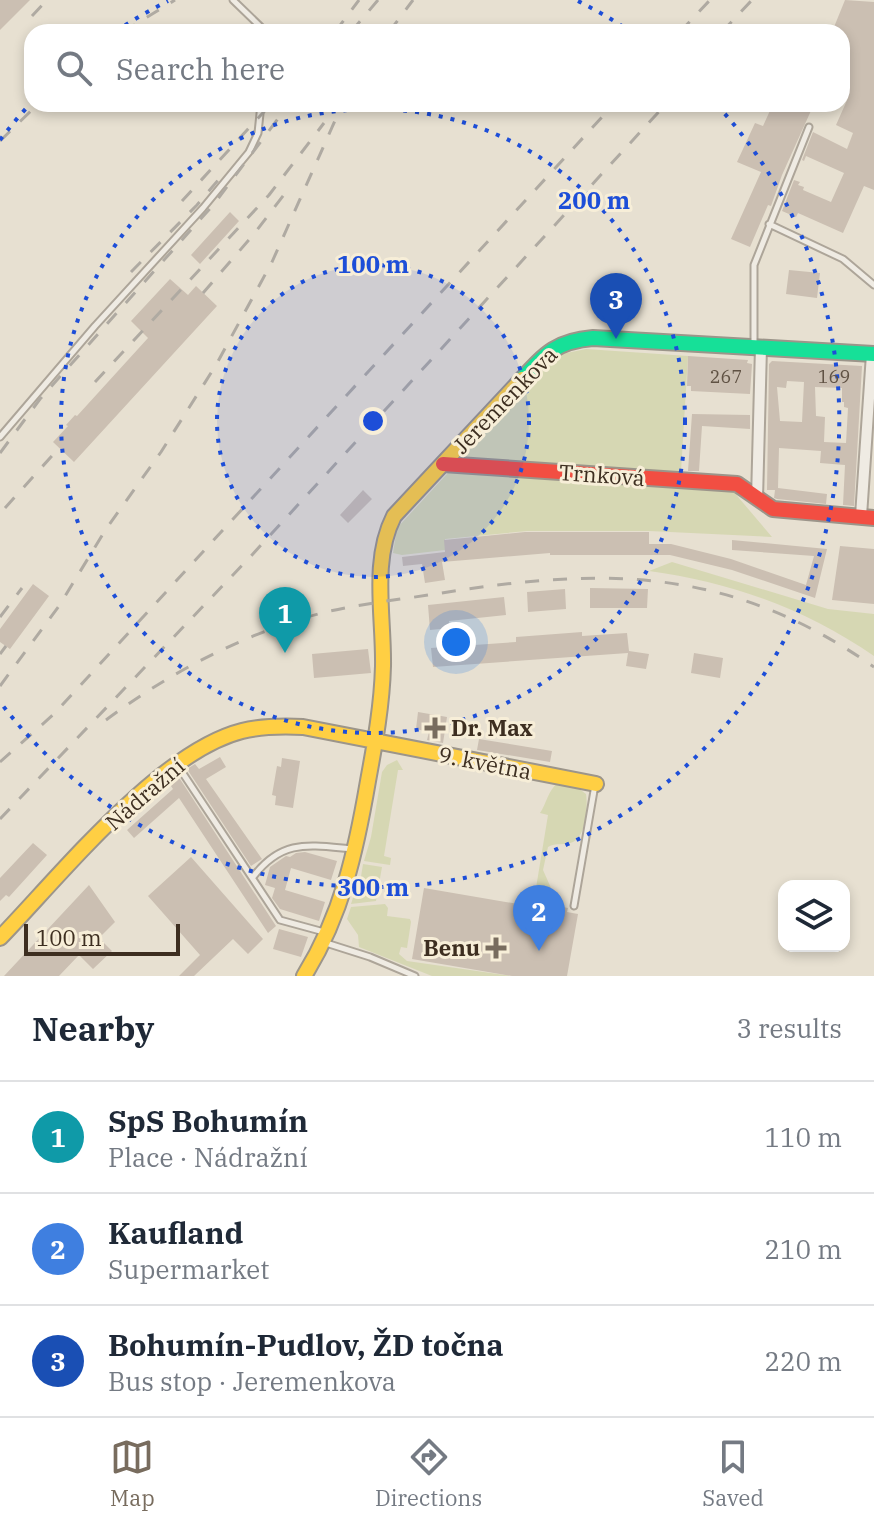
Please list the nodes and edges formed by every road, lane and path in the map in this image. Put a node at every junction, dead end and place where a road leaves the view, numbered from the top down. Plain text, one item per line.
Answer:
1 (233, 0) edge
2 (258, 24) edge
3 (260, 112) edge
4 (809, 127) dead end
5 (769, 224) junction
6 (874, 285) edge
7 (758, 347) junction
8 (873, 354) edge
9 (0, 437) edge
10 (443, 464) junction
11 (757, 499) junction
12 (868, 517) edge
13 (375, 742) junction
14 (176, 763) junction
15 (596, 784) joint
16 (357, 849) junction
17 (253, 877) junction
18 (574, 906) dead end
19 (0, 938) edge
20 (327, 938) junction
21 (304, 976) edge
22 (415, 976) edge

1 - 2 lane
3 - 9 lane
4 - 5 lane
5 - 6 lane
5 - 7 lane
7 - 8 street, Jeremenkova
7 - 10 street, Jeremenkova
7 - 11 street
8 - 12 street
10 - 11 street, Trnková
10 - 13 street, Jeremenkova
11 - 12 street, Trnková
13 - 14 street, Nádražní
13 - 15 street, 9. května
13 - 16 street
14 - 17 lane
14 - 19 street, Nádražní
15 - 18 lane
16 - 17 lane
16 - 20 street
17 - 20 lane
20 - 21 street
20 - 22 lane

